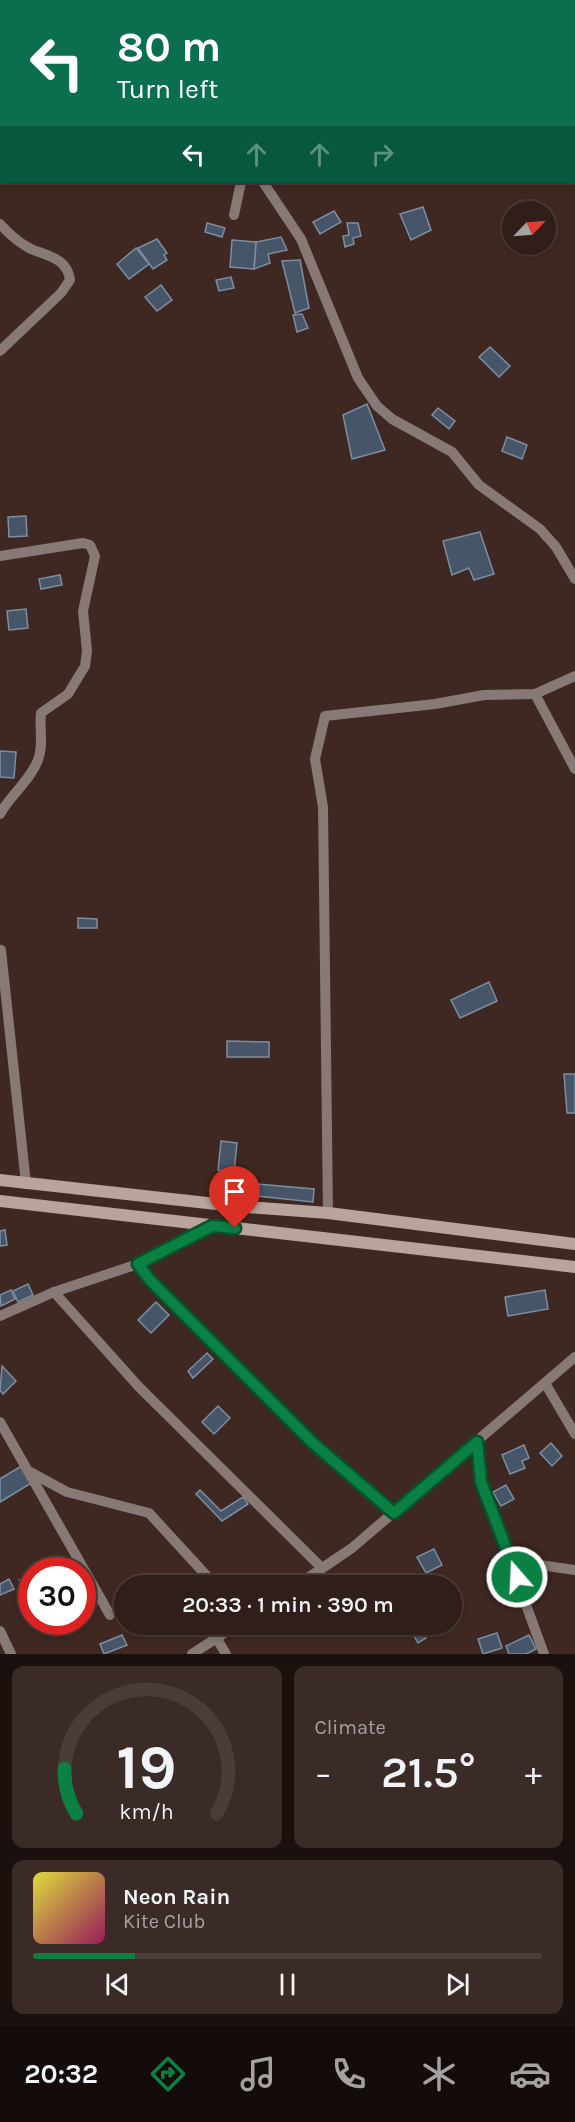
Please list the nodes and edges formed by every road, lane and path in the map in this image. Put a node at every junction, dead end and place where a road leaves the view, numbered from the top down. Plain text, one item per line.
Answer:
1 (241, 183) edge
2 (264, 183) edge
3 (234, 215) dead end
4 (0, 224) edge
5 (0, 351) edge
6 (0, 556) edge
7 (575, 579) edge
8 (575, 676) edge
9 (536, 694) junction
10 (575, 769) edge
11 (0, 813) edge
12 (1, 950) edge
13 (0, 1180) edge
14 (26, 1184) junction
15 (0, 1201) edge
16 (328, 1213) junction
17 (212, 1226) junction
18 (575, 1244) edge
19 (138, 1264) junction
20 (575, 1268) edge
21 (54, 1292) junction
22 (0, 1316) edge
23 (575, 1357) edge
24 (545, 1383) junction
25 (0, 1422) edge
26 (575, 1434) edge
27 (477, 1442) junction
28 (30, 1472) junction
29 (394, 1513) junction
30 (512, 1561) junction
31 (322, 1568) junction
32 (575, 1570) edge
33 (206, 1575) edge
34 (312, 1575) edge
35 (110, 1615) dead end
36 (0, 1632) edge
37 (223, 1635) edge
38 (217, 1639) junction
39 (11, 1654) edge
40 (192, 1654) edge
41 (226, 1654) edge
42 (544, 1654) edge

1 - 3 street
2 - 7 street
4 - 5 street
6 - 11 street
8 - 9 street
9 - 10 street
9 - 16 street
12 - 14 street
13 - 14 street
14 - 16 street
15 - 17 street
16 - 18 street
17 - 19 street
17 - 20 street
19 - 21 street
19 - 29 street
21 - 22 street
21 - 31 street
23 - 24 street
24 - 26 street
24 - 27 street
25 - 28 street
27 - 29 street
27 - 30 street
28 - 33 street
28 - 35 street
29 - 31 street
30 - 32 street
30 - 42 street
31 - 34 street
36 - 39 street
37 - 38 street
38 - 40 street
38 - 41 street

